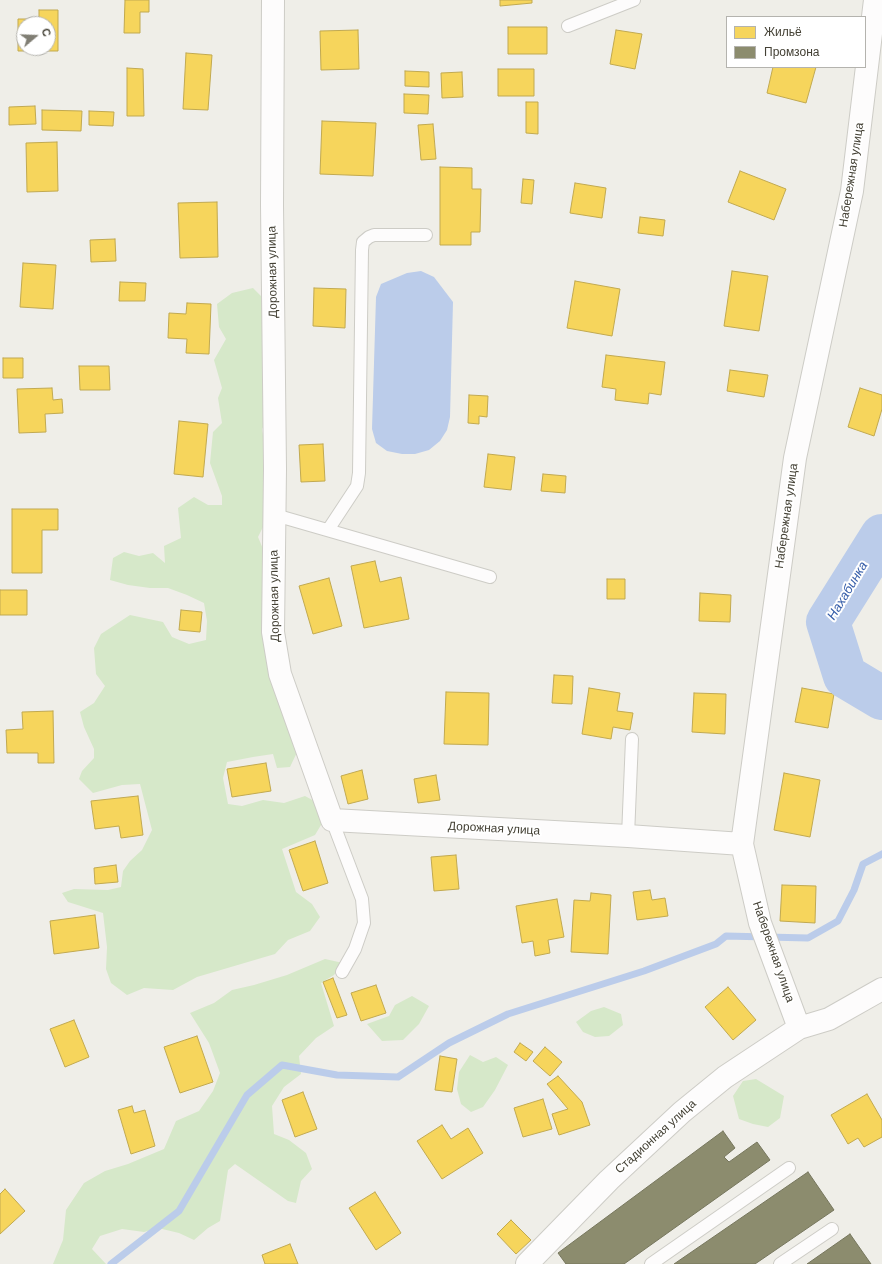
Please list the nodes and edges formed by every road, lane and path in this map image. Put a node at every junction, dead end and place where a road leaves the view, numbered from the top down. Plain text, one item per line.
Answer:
1 (273, 0) edge
2 (634, 0) edge
3 (875, 0) edge
4 (568, 26) dead end
5 (426, 235) dead end
6 (275, 515) junction
7 (328, 530) junction
8 (490, 577) dead end
9 (632, 739) dead end
10 (332, 820) junction
11 (628, 836) junction
12 (742, 844) junction
13 (342, 972) dead end
14 (882, 989) edge
15 (799, 1028) junction
16 (789, 1168) dead end
17 (832, 1229) dead end
18 (527, 1264) edge
19 (651, 1264) edge
20 (780, 1264) edge

1 - 6 street, Дорожная улица
2 - 4 lane
3 - 12 street, Набережная улица
5 - 7 lane
6 - 7 lane
6 - 10 street, Дорожная улица
7 - 8 lane
9 - 11 lane
10 - 11 street, Дорожная улица
10 - 13 lane
11 - 12 street, Дорожная улица
12 - 15 street, Набережная улица
14 - 15 street, Стадионная улица
15 - 18 street, Стадионная улица
16 - 19 lane
17 - 20 lane

